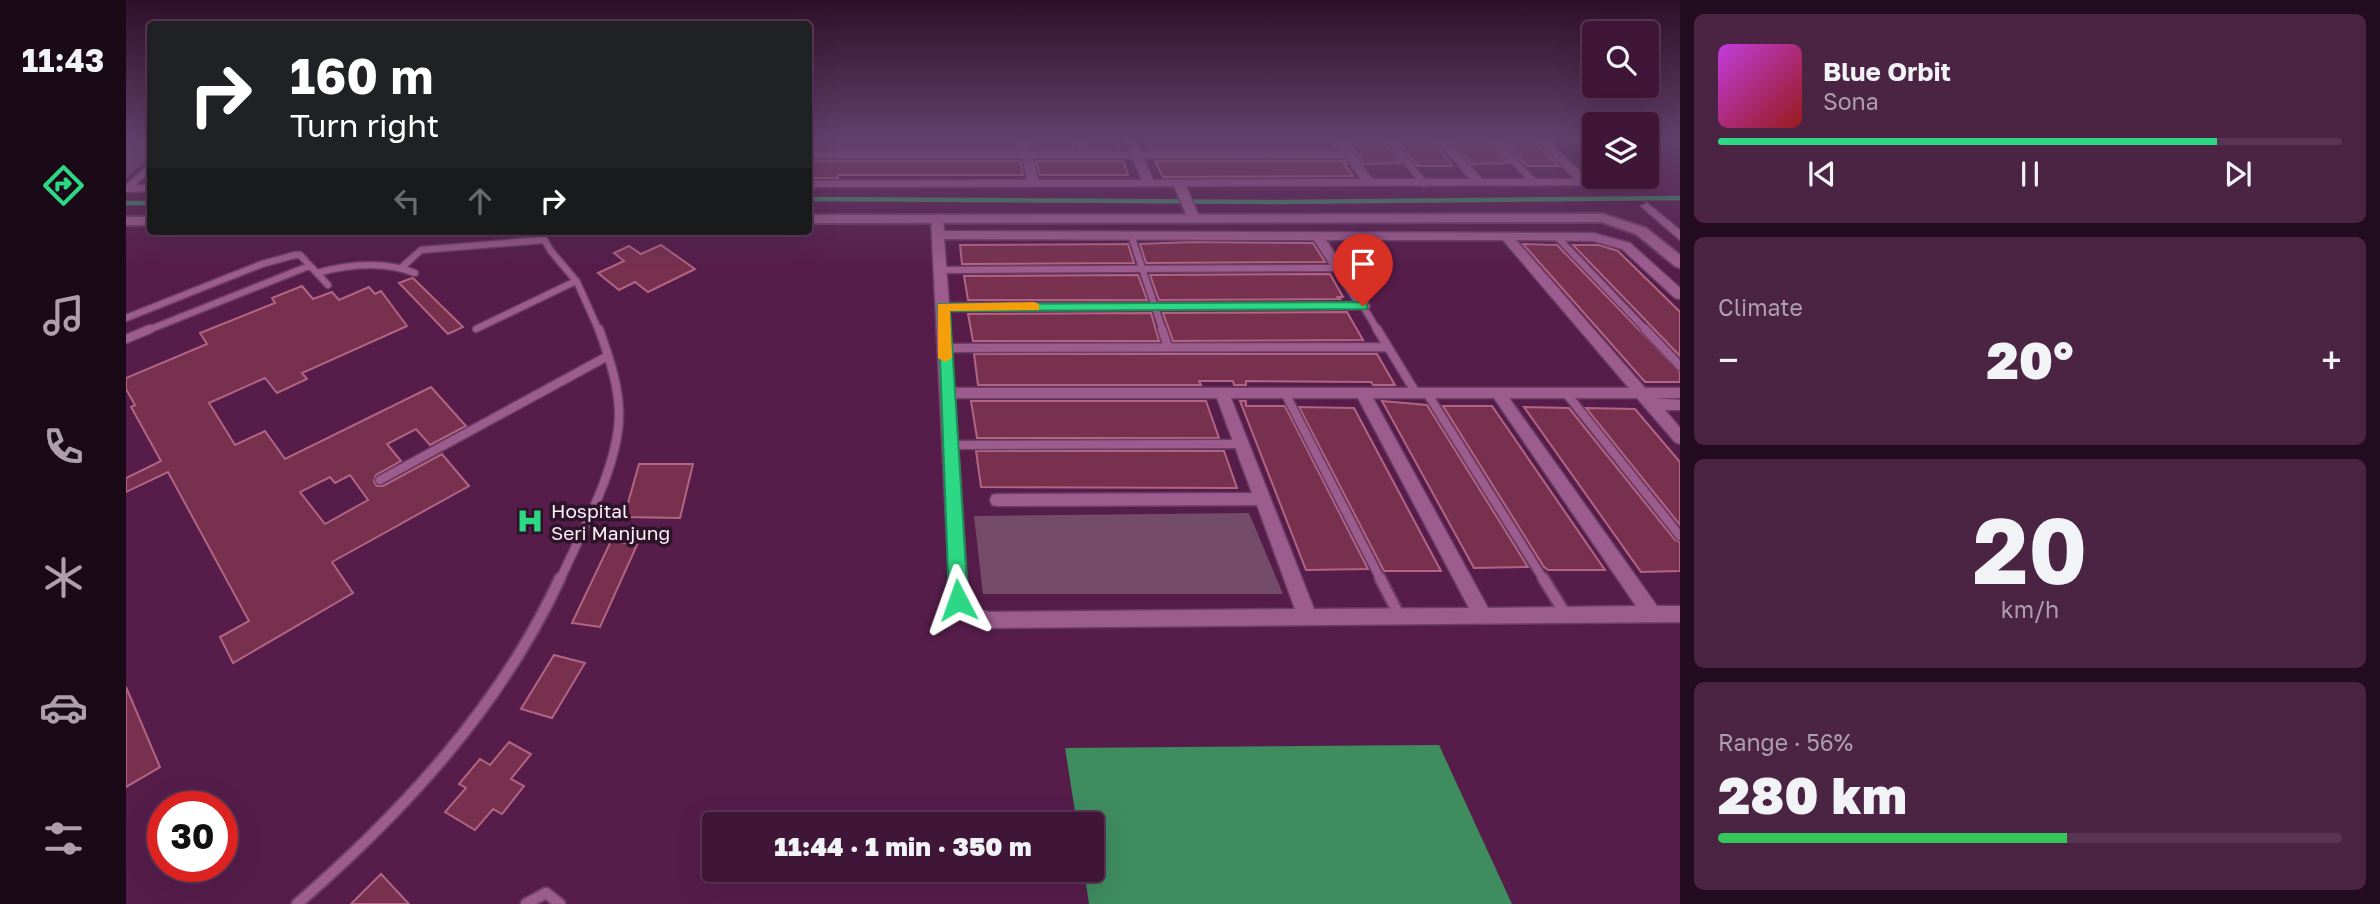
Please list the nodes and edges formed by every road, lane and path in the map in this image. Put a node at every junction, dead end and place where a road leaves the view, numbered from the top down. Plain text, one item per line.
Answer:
1 (1469, 182) edge
2 (1369, 183) joint
3 (1424, 183) joint
4 (812, 184) edge
5 (1033, 184) joint
6 (1149, 184) joint
7 (127, 188) edge
8 (147, 188) edge
9 (1182, 189) junction
10 (1647, 206) dead end
11 (1192, 214) junction
12 (937, 218) junction
13 (812, 219) edge
14 (126, 221) edge
15 (147, 221) edge
16 (938, 235) junction
17 (1131, 235) junction
18 (1317, 235) junction
19 (541, 236) edge
20 (1506, 236) junction
21 (1680, 236) edge
22 (1557, 237) junction
23 (1680, 263) edge
24 (309, 265) junction
25 (401, 268) junction
26 (1338, 268) junction
27 (1143, 269) junction
28 (940, 270) junction
29 (317, 273) junction
30 (415, 273) dead end
31 (228, 277) junction
32 (576, 281) junction
33 (328, 285) dead end
34 (239, 293) junction
35 (1680, 295) edge
36 (1154, 306) junction
37 (1363, 306) junction
38 (943, 307) junction
39 (126, 318) edge
40 (476, 329) dead end
41 (126, 339) edge
42 (1168, 347) junction
43 (1387, 347) junction
44 (945, 348) junction
45 (606, 357) junction
46 (1680, 366) edge
47 (947, 393) junction
48 (1222, 393) junction
49 (1285, 393) junction
50 (1363, 393) junction
51 (1421, 393) junction
52 (1498, 393) junction
53 (1566, 393) junction
54 (1641, 393) junction
55 (1680, 393) edge
56 (1652, 405) junction
57 (1680, 405) edge
58 (1680, 438) edge
59 (1241, 444) junction
60 (949, 445) junction
61 (380, 480) dead end
62 (1262, 499) junction
63 (998, 500) dead end
64 (1680, 537) edge
65 (1652, 614) junction
66 (1680, 614) edge
67 (1399, 615) junction
68 (1482, 615) junction
69 (1566, 615) junction
70 (1307, 616) junction
71 (297, 904) edge
72 (526, 904) edge
73 (560, 904) edge

1 - 3 street
2 - 3 street
2 - 9 street
4 - 5 street
5 - 6 street
6 - 9 street
7 - 8 street
9 - 11 street
10 - 21 street
11 - 12 street
11 - 23 street
12 - 13 street
12 - 16 street
14 - 15 street
16 - 17 street
16 - 28 street
17 - 18 street
17 - 27 lane
18 - 20 street
18 - 26 street
19 - 25 lane
19 - 32 lane
20 - 22 street
20 - 54 street
22 - 35 street
22 - 46 lane
24 - 29 lane
24 - 31 lane
24 - 34 lane
25 - 29 lane
25 - 30 lane
26 - 27 lane
26 - 37 street
27 - 28 lane
27 - 36 lane
28 - 38 street
29 - 33 lane
31 - 34 lane
31 - 39 lane
32 - 40 lane
32 - 45 lane
34 - 41 lane
36 - 37 street
36 - 38 street
36 - 42 lane
37 - 43 lane
38 - 44 street
42 - 43 lane
42 - 44 lane
43 - 51 lane
44 - 47 street
45 - 61 lane
45 - 71 lane
47 - 48 street
47 - 60 street
48 - 49 street
48 - 59 street
49 - 50 street
49 - 67 lane
50 - 51 street
50 - 68 street
51 - 52 street
51 - 69 lane
52 - 53 street
52 - 65 street
53 - 54 street
53 - 64 lane
54 - 55 street
54 - 56 street
56 - 57 street
56 - 58 street
59 - 60 lane
59 - 62 street
60 - 70 street
62 - 63 street
62 - 70 street
65 - 66 street
65 - 69 street
67 - 68 street
67 - 70 street
68 - 69 street
72 - 73 lane

